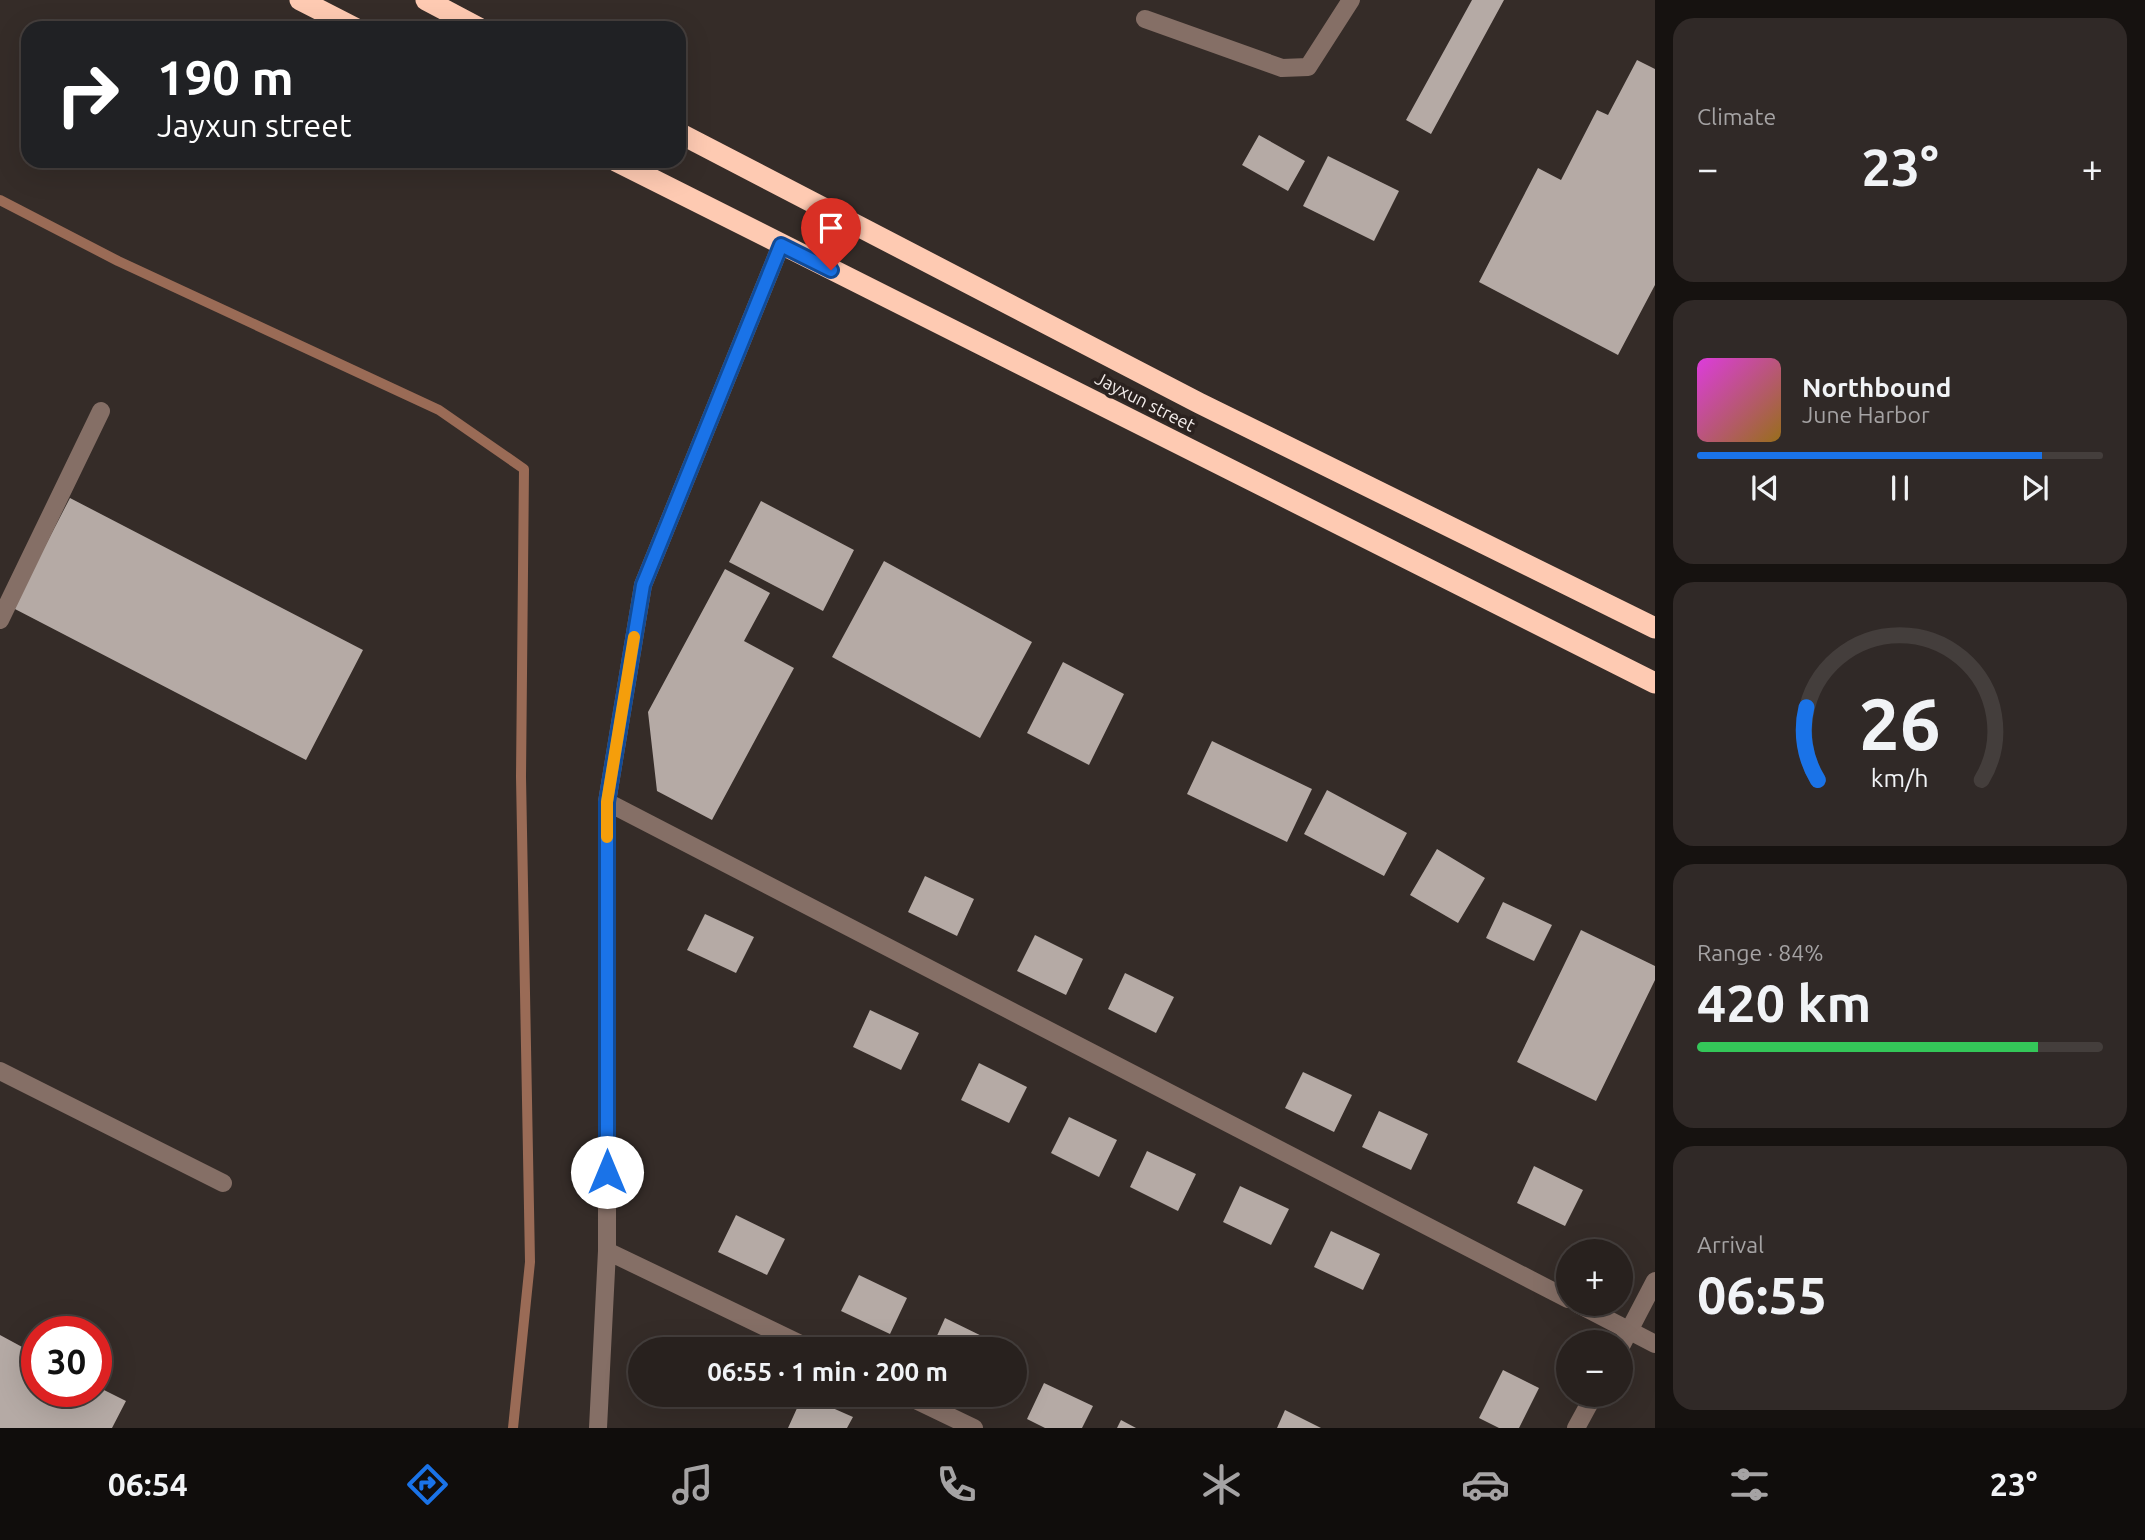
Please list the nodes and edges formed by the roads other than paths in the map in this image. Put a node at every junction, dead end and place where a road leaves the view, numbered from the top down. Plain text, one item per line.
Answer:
1 (300, 0) edge
2 (425, 0) edge
3 (1351, 0) edge
4 (1145, 19) dead end
5 (341, 21) edge
6 (466, 21) edge
7 (686, 137) edge
8 (630, 168) edge
9 (781, 245) junction
10 (101, 411) dead end
11 (0, 620) edge
12 (1655, 628) edge
13 (1655, 683) edge
14 (607, 802) junction
15 (0, 1071) edge
16 (223, 1183) dead end
17 (607, 1251) junction
18 (1655, 1281) edge
19 (1556, 1293) edge
20 (1601, 1316) edge
21 (1628, 1330) edge
22 (1630, 1330) edge
23 (1633, 1332) edge
24 (786, 1337) edge
25 (1655, 1343) edge
26 (930, 1407) edge
27 (1587, 1407) edge
28 (598, 1428) edge
29 (974, 1428) edge
30 (1576, 1428) edge

1 - 5 highway
2 - 6 highway
3 - 4 street
7 - 12 highway, Jayxun street
8 - 9 highway, Jayxun street
9 - 13 highway, Jayxun street
9 - 14 street
10 - 11 street
14 - 17 street
14 - 19 street
15 - 16 street
17 - 24 street
17 - 28 street
18 - 22 street
20 - 21 street
23 - 25 street
26 - 29 street
27 - 30 street

